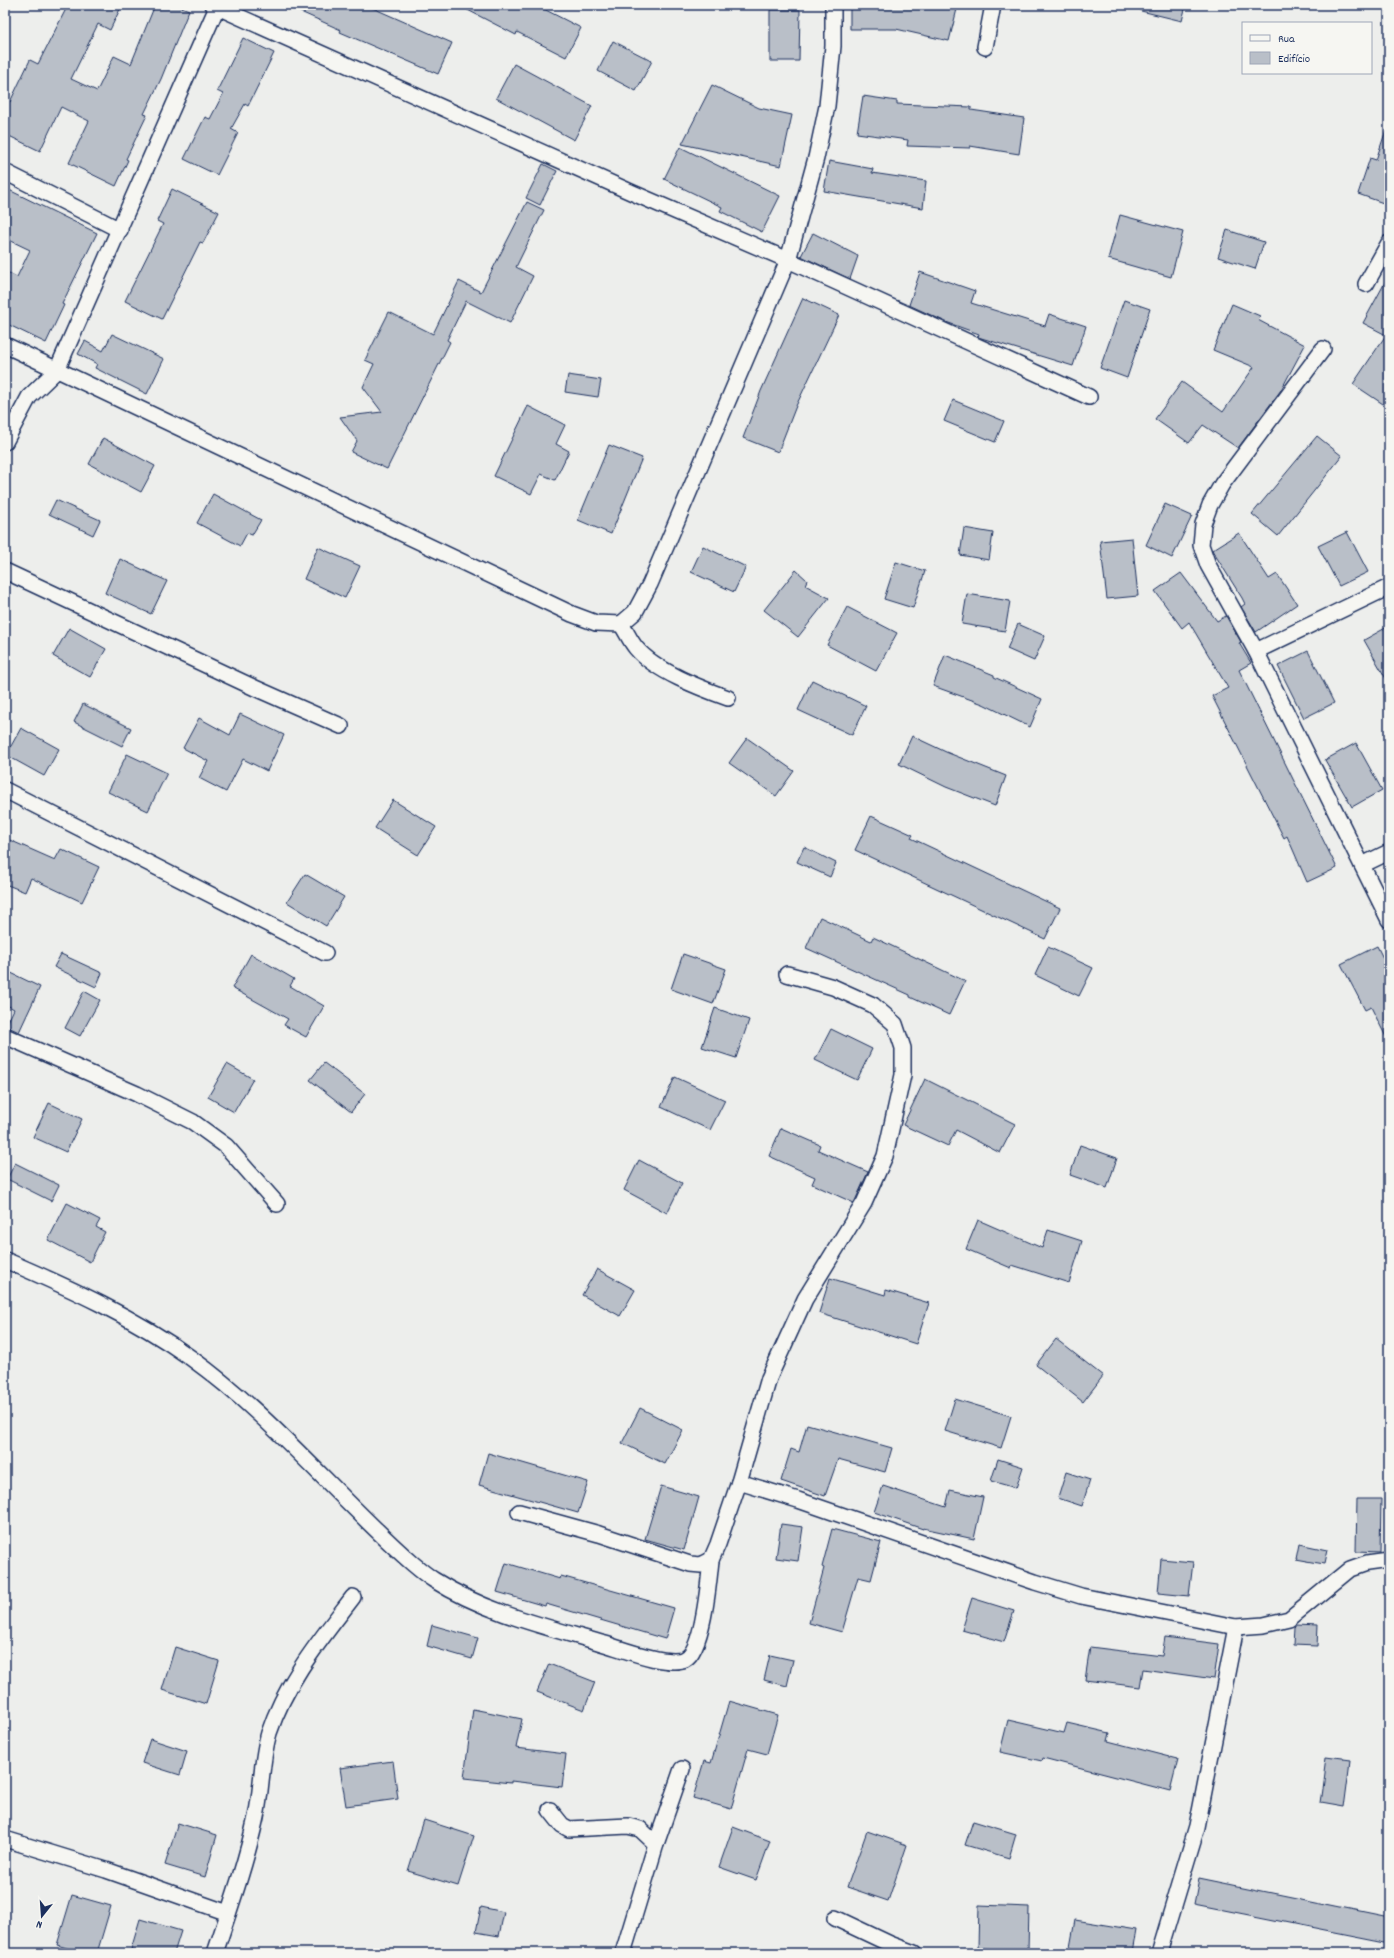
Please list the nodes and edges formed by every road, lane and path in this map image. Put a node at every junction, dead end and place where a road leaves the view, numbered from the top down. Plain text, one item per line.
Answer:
1 (833, 5) edge
2 (994, 5) edge
3 (216, 6) edge
4 (985, 46) dead end
5 (5, 172) edge
6 (120, 230) junction
7 (1389, 243) edge
8 (788, 260) junction
9 (1366, 284) dead end
10 (5, 345) edge
11 (1323, 349) dead end
12 (57, 370) junction
13 (1089, 397) dead end
14 (5, 442) edge
15 (5, 571) edge
16 (1389, 587) edge
17 (621, 624) junction
18 (1256, 652) junction
19 (728, 698) dead end
20 (341, 726) dead end
21 (5, 790) edge
22 (1389, 852) edge
23 (1362, 865) junction
24 (1389, 920) edge
25 (325, 953) dead end
26 (787, 974) dead end
27 (5, 1036) edge
28 (277, 1204) dead end
29 (5, 1260) edge
30 (739, 1482) junction
31 (520, 1512) dead end
32 (711, 1560) junction
33 (1389, 1560) edge
34 (353, 1597) dead end
35 (1236, 1626) junction
36 (682, 1769) dead end
37 (550, 1810) dead end
38 (5, 1839) edge
39 (656, 1844) junction
40 (228, 1913) junction
41 (835, 1918) dead end
42 (215, 1953) edge
43 (623, 1953) edge
44 (914, 1953) edge
45 (1159, 1953) edge

1 - 8 street
2 - 4 street
3 - 6 street
3 - 8 street
5 - 6 street
6 - 12 street
7 - 9 street
8 - 13 street
8 - 17 street
10 - 12 street
11 - 18 street
12 - 14 street
12 - 17 street
15 - 20 street
16 - 18 street
17 - 19 street
18 - 23 street
21 - 25 street
22 - 23 street
23 - 24 street
26 - 30 street
27 - 28 street
29 - 32 street
30 - 32 street
30 - 35 street
31 - 32 street
33 - 35 street
34 - 40 street
35 - 45 street
36 - 39 street
37 - 39 street
38 - 40 street
39 - 43 street
40 - 42 street
41 - 44 street

